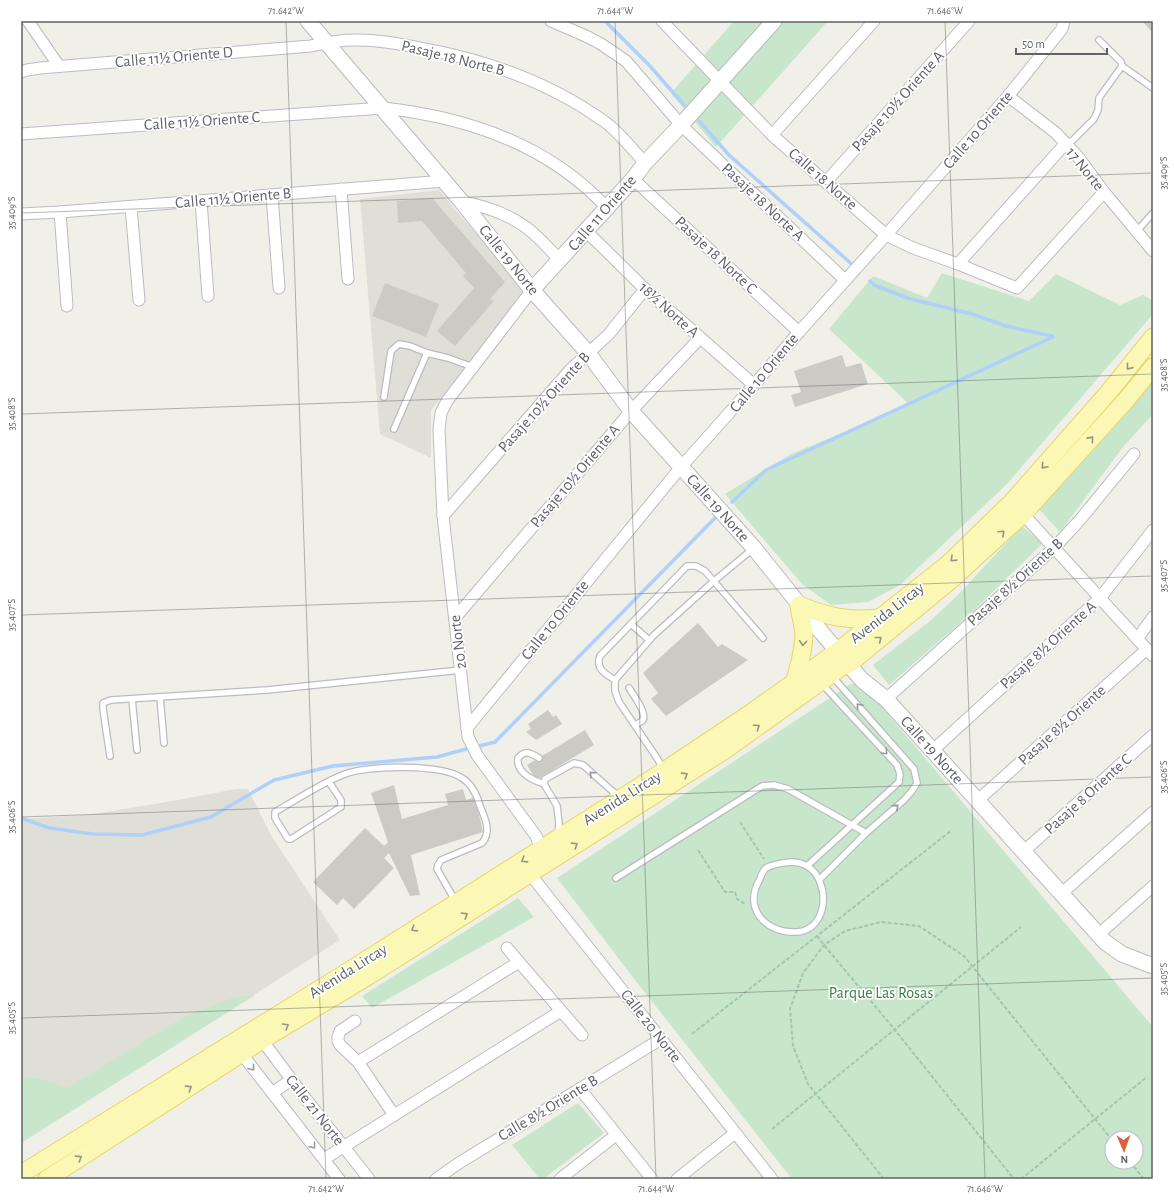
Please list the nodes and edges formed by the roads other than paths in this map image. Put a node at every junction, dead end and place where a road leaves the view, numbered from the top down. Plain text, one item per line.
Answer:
1 (28, 21) edge
2 (308, 21) edge
3 (551, 21) edge
4 (774, 21) edge
5 (874, 21) edge
6 (969, 21) edge
7 (1064, 21) edge
8 (669, 24) edge
9 (1099, 40) dead end
10 (327, 42) junction
11 (59, 66) junction
12 (1122, 66) junction
13 (21, 72) edge
14 (720, 81) junction
15 (1153, 88) edge
16 (1008, 96) junction
17 (383, 108) junction
18 (681, 125) junction
19 (21, 134) edge
20 (772, 135) junction
21 (1065, 144) junction
22 (645, 163) junction
23 (633, 179) junction
24 (445, 181) junction
25 (826, 182) junction
26 (341, 189) junction
27 (1104, 192) junction
28 (272, 195) junction
29 (201, 201) junction
30 (462, 202) junction
31 (131, 207) junction
32 (607, 208) junction
33 (60, 212) junction
34 (1153, 213) edge
35 (21, 214) edge
36 (586, 231) junction
37 (1137, 231) junction
38 (886, 235) junction
39 (1153, 251) edge
40 (560, 260) junction
41 (958, 264) junction
42 (348, 279) dead end
43 (845, 280) junction
44 (279, 288) dead end
45 (645, 289) junction
46 (532, 290) junction
47 (208, 296) dead end
48 (139, 300) dead end
49 (67, 306) dead end
50 (798, 332) junction
51 (1153, 337) edge
52 (700, 338) junction
53 (427, 353) junction
54 (588, 353) junction
55 (474, 367) junction
56 (1153, 367) edge
57 (754, 385) junction
58 (384, 397) dead end
59 (630, 411) junction
60 (440, 413) joint
61 (394, 428) dead end
62 (1134, 454) dead end
63 (681, 467) junction
64 (1023, 514) junction
65 (444, 516) junction
66 (1153, 530) edge
67 (754, 548) junction
68 (1054, 548) junction
69 (714, 581) junction
70 (1100, 598) junction
71 (799, 605) junction
72 (1153, 617) edge
73 (455, 618) junction
74 (879, 618) junction
75 (631, 624) junction
76 (763, 638) dead end
77 (1137, 639) junction
78 (649, 640) junction
79 (1150, 653) edge
80 (843, 657) junction
81 (461, 670) junction
82 (826, 678) junction
83 (615, 680) junction
84 (794, 683) junction
85 (630, 688) dead end
86 (160, 697) junction
87 (132, 699) junction
88 (886, 699) junction
89 (635, 725) junction
90 (466, 728) junction
91 (1153, 735) edge
92 (164, 743) dead end
93 (137, 750) dead end
94 (932, 751) junction
95 (110, 756) dead end
96 (539, 758) dead end
97 (664, 771) junction
98 (329, 782) junction
99 (544, 784) junction
100 (622, 798) junction
101 (977, 801) junction
102 (1153, 812) edge
103 (852, 825) junction
104 (866, 833) junction
105 (558, 839) junction
106 (541, 850) junction
107 (1023, 852) junction
108 (807, 866) junction
109 (530, 874) junction
110 (616, 878) dead end
111 (820, 879) junction
112 (1153, 886) edge
113 (1061, 894) junction
114 (457, 902) junction
115 (1098, 935) junction
116 (506, 948) dead end
117 (519, 962) junction
118 (1153, 966) edge
119 (562, 1011) junction
120 (355, 1022) dead end
121 (582, 1035) dead end
122 (661, 1039) junction
123 (262, 1040) junction
124 (237, 1048) junction
125 (358, 1062) junction
126 (291, 1080) junction
127 (580, 1089) junction
128 (272, 1093) junction
129 (394, 1115) junction
130 (735, 1133) junction
131 (616, 1134) junction
132 (345, 1148) junction
133 (324, 1160) junction
134 (21, 1174) edge
135 (46, 1179) edge
136 (340, 1179) edge
137 (369, 1179) edge
138 (436, 1179) edge
139 (560, 1179) edge
140 (652, 1179) edge
141 (677, 1179) edge
142 (772, 1179) edge

1 - 11 street
2 - 10 main road, Calle 19 Norte
3 - 18 street, Pasaje 18 Norte A
4 - 14 main road, Calle 11 Oriente
5 - 20 street
6 - 25 street, Pasaje 10½ Oriente A
7 - 16 street, Calle 10 Oriente
8 - 14 street, Calle 18 Norte
9 - 12 lane
10 - 11 street, Calle 11½ Oriente D
10 - 17 main road, Calle 19 Norte
10 - 22 street, Pasaje 18 Norte B
11 - 13 street, Calle 11½ Oriente D
12 - 15 lane
12 - 21 lane
14 - 18 main road, Calle 11 Oriente
14 - 20 street, Calle 18 Norte
16 - 21 street, 17 Norte
16 - 38 street, Calle 10 Oriente
17 - 19 street, Calle 11½ Oriente C
17 - 24 main road, Calle 19 Norte
17 - 32 street, Calle 11½ Oriente C
18 - 22 main road, Calle 11 Oriente
18 - 43 street, Pasaje 18 Norte A
20 - 25 street, Calle 18 Norte
21 - 27 street, 17 Norte
21 - 41 street
22 - 23 main road, Calle 11 Oriente
23 - 32 main road, Calle 11 Oriente
23 - 50 street, Pasaje 18 Norte C
24 - 26 street, Calle 11½ Oriente B
24 - 30 main road, Calle 19 Norte
25 - 38 street, Calle 18 Norte
26 - 28 street, Calle 11½ Oriente B
26 - 42 street
27 - 37 street, 17 Norte
27 - 41 street, Calle 18 Norte
28 - 29 street, Calle 11½ Oriente B
28 - 44 street
29 - 31 street, Calle 11½ Oriente B
29 - 47 street
30 - 40 street
30 - 46 main road, Calle 19 Norte
31 - 33 street, Calle 11½ Oriente B
31 - 48 street
32 - 36 main road, Calle 11 Oriente
33 - 35 street, Calle 11½ Oriente B
33 - 49 street
34 - 37 lane
36 - 40 main road, Calle 11 Oriente
36 - 45 street, 18½ Norte A
37 - 39 street, 17 Norte
38 - 41 street, Calle 18 Norte
38 - 43 street, Calle 10 Oriente
40 - 46 main road, Calle 11 Oriente
43 - 50 street, Calle 10 Oriente
45 - 52 street, 18½ Norte A
45 - 54 street, Pasaje 10½ Oriente B
46 - 54 main road, Calle 19 Norte
46 - 55 street, Calle 11 Oriente
50 - 57 street, Calle 10 Oriente
51 -> 74 main road, Avenida Lircay
52 - 57 street, 18½ Norte A
52 - 59 street, Pasaje 10½ Oriente A
53 - 55 lane
53 - 58 lane
53 - 61 lane
54 - 59 main road, Calle 19 Norte
54 - 65 street, Pasaje 10½ Oriente B
55 - 60 street, Calle 11 Oriente
64 -> 56 main road, Avenida Lircay
57 - 63 street, Calle 10 Oriente
59 - 63 main road, Calle 19 Norte
59 - 73 street, Pasaje 10½ Oriente A
60 - 65 street, 20 Norte
62 - 68 street, Pasaje 8½ Oriente B
63 - 67 main road, Calle 19 Norte
63 - 90 street, Calle 10 Oriente
64 - 68 street
80 -> 64 main road, Avenida Lircay
65 - 73 street, 20 Norte
66 - 70 street, Pasaje 8½ Oriente A
67 - 69 lane
67 - 71 main road, Calle 19 Norte
68 - 70 street
68 - 88 street, Pasaje 8½ Oriente B
69 - 75 lane
69 - 76 lane
69 - 78 lane
70 - 77 street
70 - 94 street, Pasaje 8½ Oriente A
71 - 74 main road
71 - 80 main road, Calle 19 Norte
71 -> 84 main road
72 - 77 street
73 - 81 street, 20 Norte
74 - 80 main road, Avenida Lircay
75 - 78 lane
75 - 83 lane
77 - 79 street
78 - 83 lane
79 - 101 street, Pasaje 8½ Oriente
80 - 82 main road, Avenida Lircay
80 - 84 main road, Avenida Lircay
80 - 88 main road, Calle 19 Norte
81 - 86 lane
81 - 90 street, 20 Norte
82 -> 103 lane
104 -> 82 lane
109 -> 82 main road, Avenida Lircay
83 - 89 lane
84 - 97 main road, Avenida Lircay
85 - 89 lane
86 - 87 lane
86 - 92 lane
87 - 93 lane
87 - 95 lane
88 - 94 main road, Calle 19 Norte
89 - 97 lane
90 - 106 street, 20 Norte
91 - 107 street, Pasaje 8 Oriente C
94 - 101 main road, Calle 19 Norte
96 - 99 lane
97 - 100 main road, Avenida Lircay
98 - 98 lane
98 - 114 lane
100 -> 99 lane
99 - 105 lane
100 - 105 main road, Avenida Lircay
101 - 107 main road, Calle 19 Norte
102 - 113 street
103 - 104 lane
103 - 108 lane
103 - 110 lane
104 - 111 lane
105 - 106 main road, Avenida Lircay
106 -> 114 main road, Avenida Lircay
107 - 113 main road, Calle 19 Norte
108 - 111 lane
108 - 111 lane
109 - 122 street, Calle 20 Norte
123 -> 109 main road, Avenida Lircay
112 - 115 street
113 - 115 main road, Calle 19 Norte
114 -> 124 main road, Avenida Lircay
115 - 118 main road, Calle 19 Norte
116 - 117 street
117 - 119 street
117 - 125 street
119 - 121 street
119 - 129 street
120 - 125 street
122 - 127 street, Calle 8½ Oriente B
122 - 130 street, Calle 20 Norte
123 - 124 main road, Avenida Lircay
123 - 126 street, Calle 21 Norte
124 -> 128 street, Calle 21 Norte
124 - 134 main road, Avenida Lircay
135 -> 124 main road, Avenida Lircay
125 - 129 street
126 - 128 street
126 - 132 street, Calle 21 Norte
127 - 131 street
127 - 138 street, Calle 8½ Oriente B
128 -> 133 street, Calle 21 Norte
129 - 132 street
130 - 141 street
130 - 142 street, Calle 20 Norte
131 - 139 street
131 - 140 street
132 - 133 street
132 - 137 street, Calle 21 Norte
133 - 136 street, Calle 21 Norte

